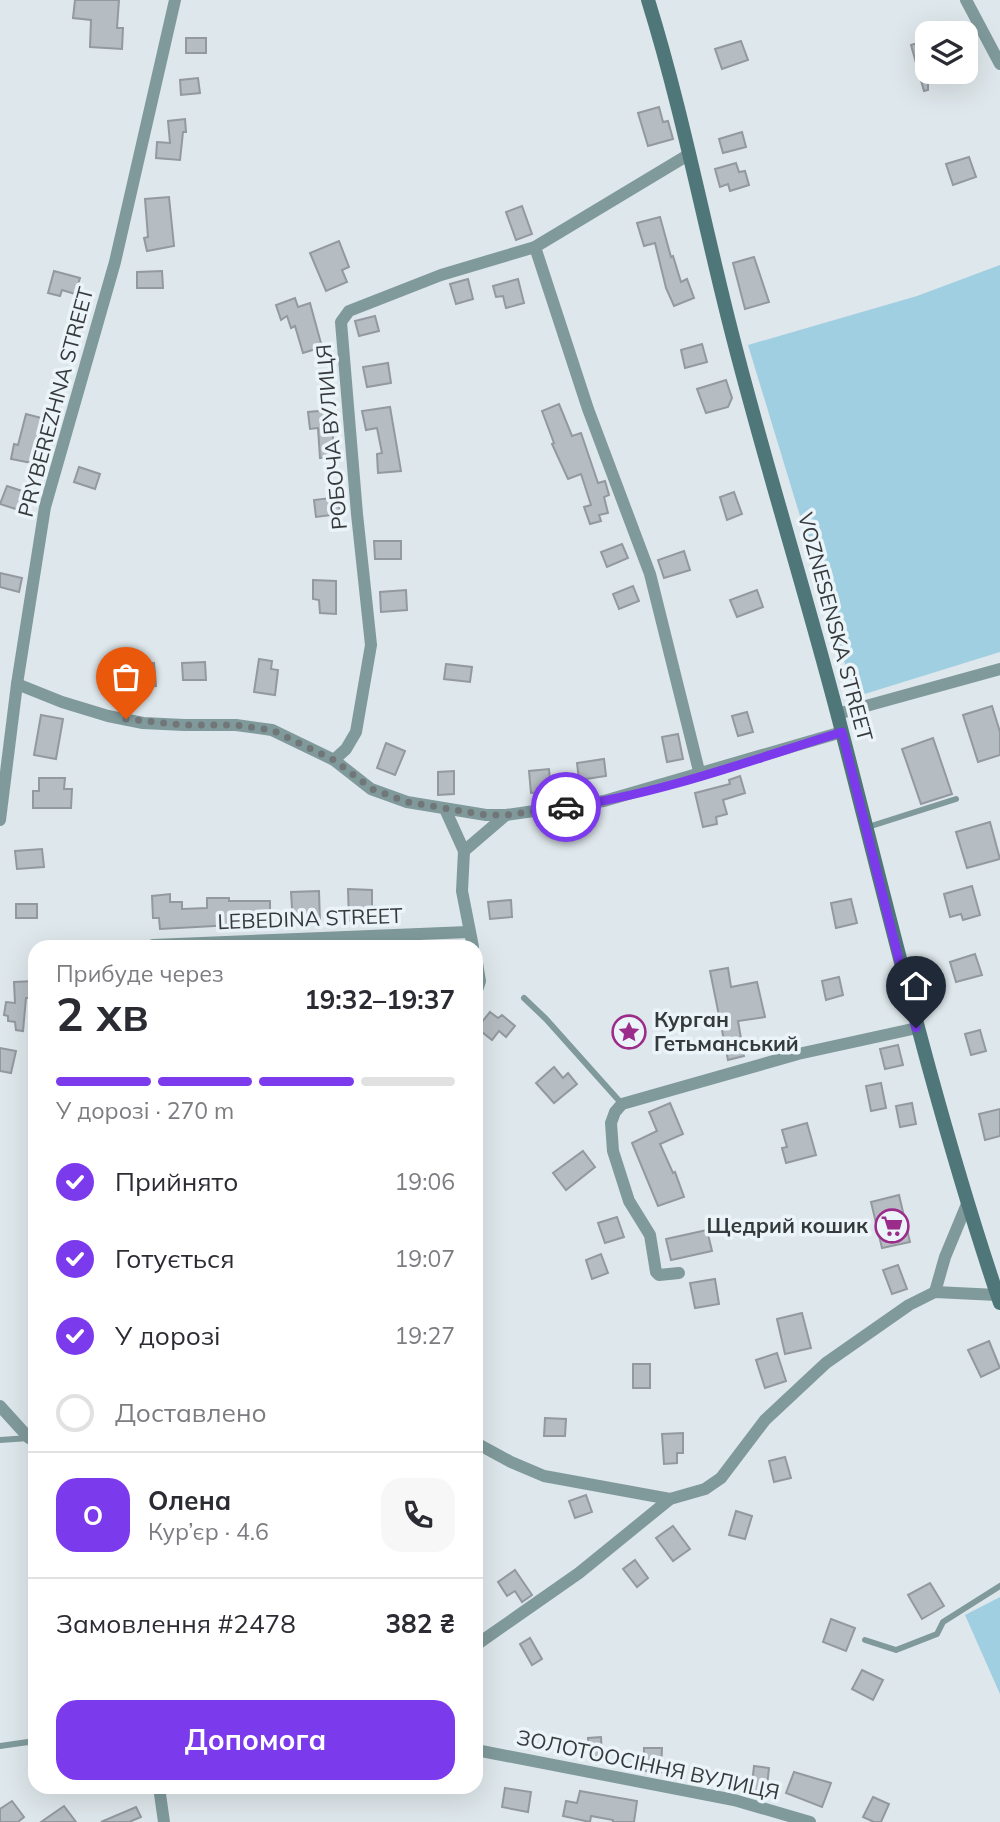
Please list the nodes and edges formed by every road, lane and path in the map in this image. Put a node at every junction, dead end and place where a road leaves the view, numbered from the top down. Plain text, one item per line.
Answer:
1 (175, 0) edge
2 (648, 0) edge
3 (966, 0) edge
4 (1000, 64) edge
5 (688, 155) junction
6 (535, 247) junction
7 (1000, 669) edge
8 (18, 684) junction
9 (837, 714) junction
10 (842, 732) junction
11 (334, 760) junction
12 (700, 775) junction
13 (956, 799) dead end
14 (445, 809) junction
15 (506, 815) junction
16 (0, 820) edge
17 (866, 827) junction
18 (464, 851) junction
19 (468, 932) junction
20 (274, 940) edge
21 (471, 940) edge
22 (524, 998) dead end
23 (916, 1028) junction
24 (622, 1104) junction
25 (967, 1204) junction
26 (679, 1273) dead end
27 (935, 1292) junction
28 (999, 1299) edge
29 (0, 1406) edge
30 (28, 1435) edge
31 (28, 1439) edge
32 (0, 1440) edge
33 (483, 1447) edge
34 (670, 1499) junction
35 (1000, 1586) edge
36 (483, 1640) edge
37 (865, 1640) dead end
38 (28, 1742) edge
39 (0, 1746) edge
40 (483, 1751) edge
41 (160, 1794) edge
42 (164, 1822) edge
43 (810, 1822) edge

1 - 8 street, PRYBEREZHNA STREET
2 - 5 main road, VOZNESENSKA STREET
3 - 4 street
5 - 6 street, РОБОЧА ВУЛИЦЯ
5 - 9 main road, VOZNESENSKA STREET
6 - 11 street, РОБОЧА ВУЛИЦЯ
6 - 12 street
7 - 9 street
8 - 11 street
8 - 16 street, PRYBEREZHNA STREET
9 - 10 main road, VOZNESENSKA STREET
10 - 12 street
10 - 17 main road, VOZNESENSKA STREET
11 - 14 street
12 - 15 street
13 - 17 lane
14 - 15 street
14 - 18 street
15 - 18 street
17 - 23 main road, VOZNESENSKA STREET
18 - 19 street
19 - 20 street, LEBEDINA STREET
19 - 21 street
22 - 24 lane
23 - 24 street
23 - 25 main road, VOZNESENSKA STREET
24 - 26 street
25 - 27 street
25 - 28 main road, VOZNESENSKA STREET
27 - 28 street
27 - 34 street
29 - 30 street
31 - 32 lane
33 - 34 street
34 - 36 street
35 - 37 lane
38 - 39 lane
40 - 43 street, ЗОЛОТООСІННЯ ВУЛИЦЯ
41 - 42 street

